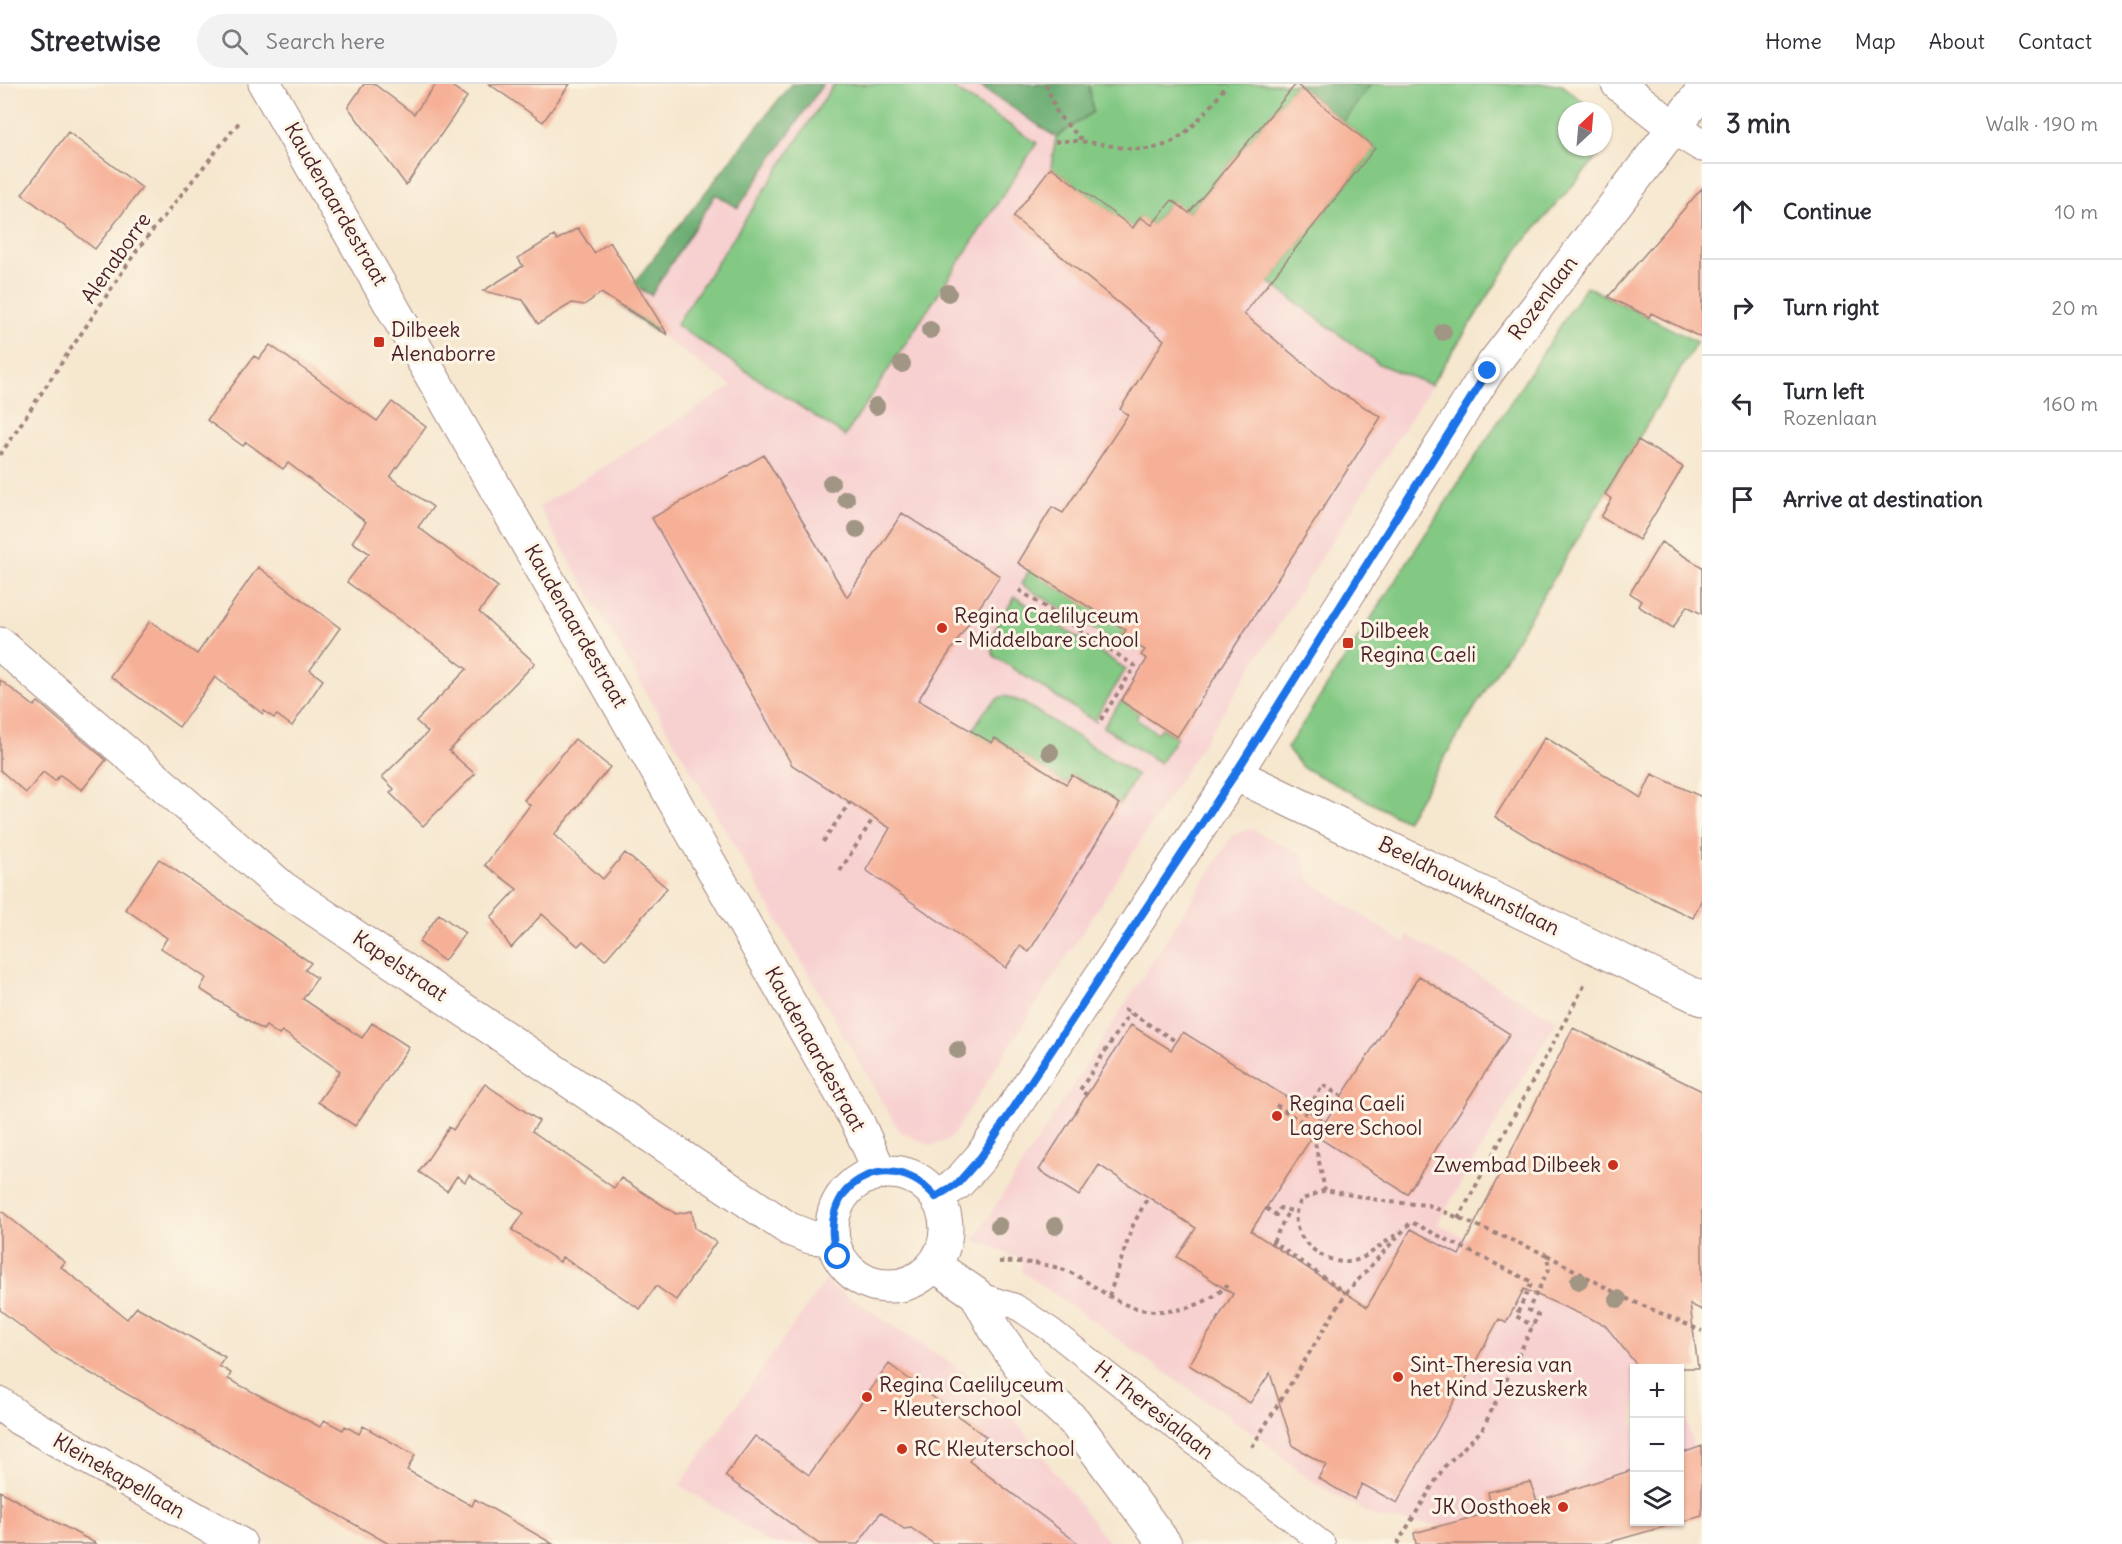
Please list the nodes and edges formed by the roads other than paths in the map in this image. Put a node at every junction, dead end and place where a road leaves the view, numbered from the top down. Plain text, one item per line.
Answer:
1 (1618, 84) edge
2 (270, 86) edge
3 (1702, 91) edge
4 (1673, 127) junction
5 (1702, 145) edge
6 (0, 644) edge
7 (1235, 774) junction
8 (1702, 999) edge
9 (880, 1172) junction
10 (936, 1197) junction
11 (831, 1239) junction
12 (934, 1265) junction
13 (976, 1294) junction
14 (0, 1404) edge
15 (240, 1544) edge
16 (1165, 1544) edge
17 (1323, 1544) edge

1 - 4 street
2 - 9 street, Kaudenaardestraat
3 - 4 street, Rozenlaan
4 - 5 street
4 - 7 street, Rozenlaan
6 - 11 street, Kapelstraat
7 - 8 street, Beeldhouwkunstlaan
7 - 10 street, Rozenlaan
9 - 10 street
9 - 11 street
10 - 12 street
11 - 12 street
12 - 13 street
13 - 16 street
13 - 17 lane, H. Theresialaan
14 - 15 street, Kleinekapellaan

